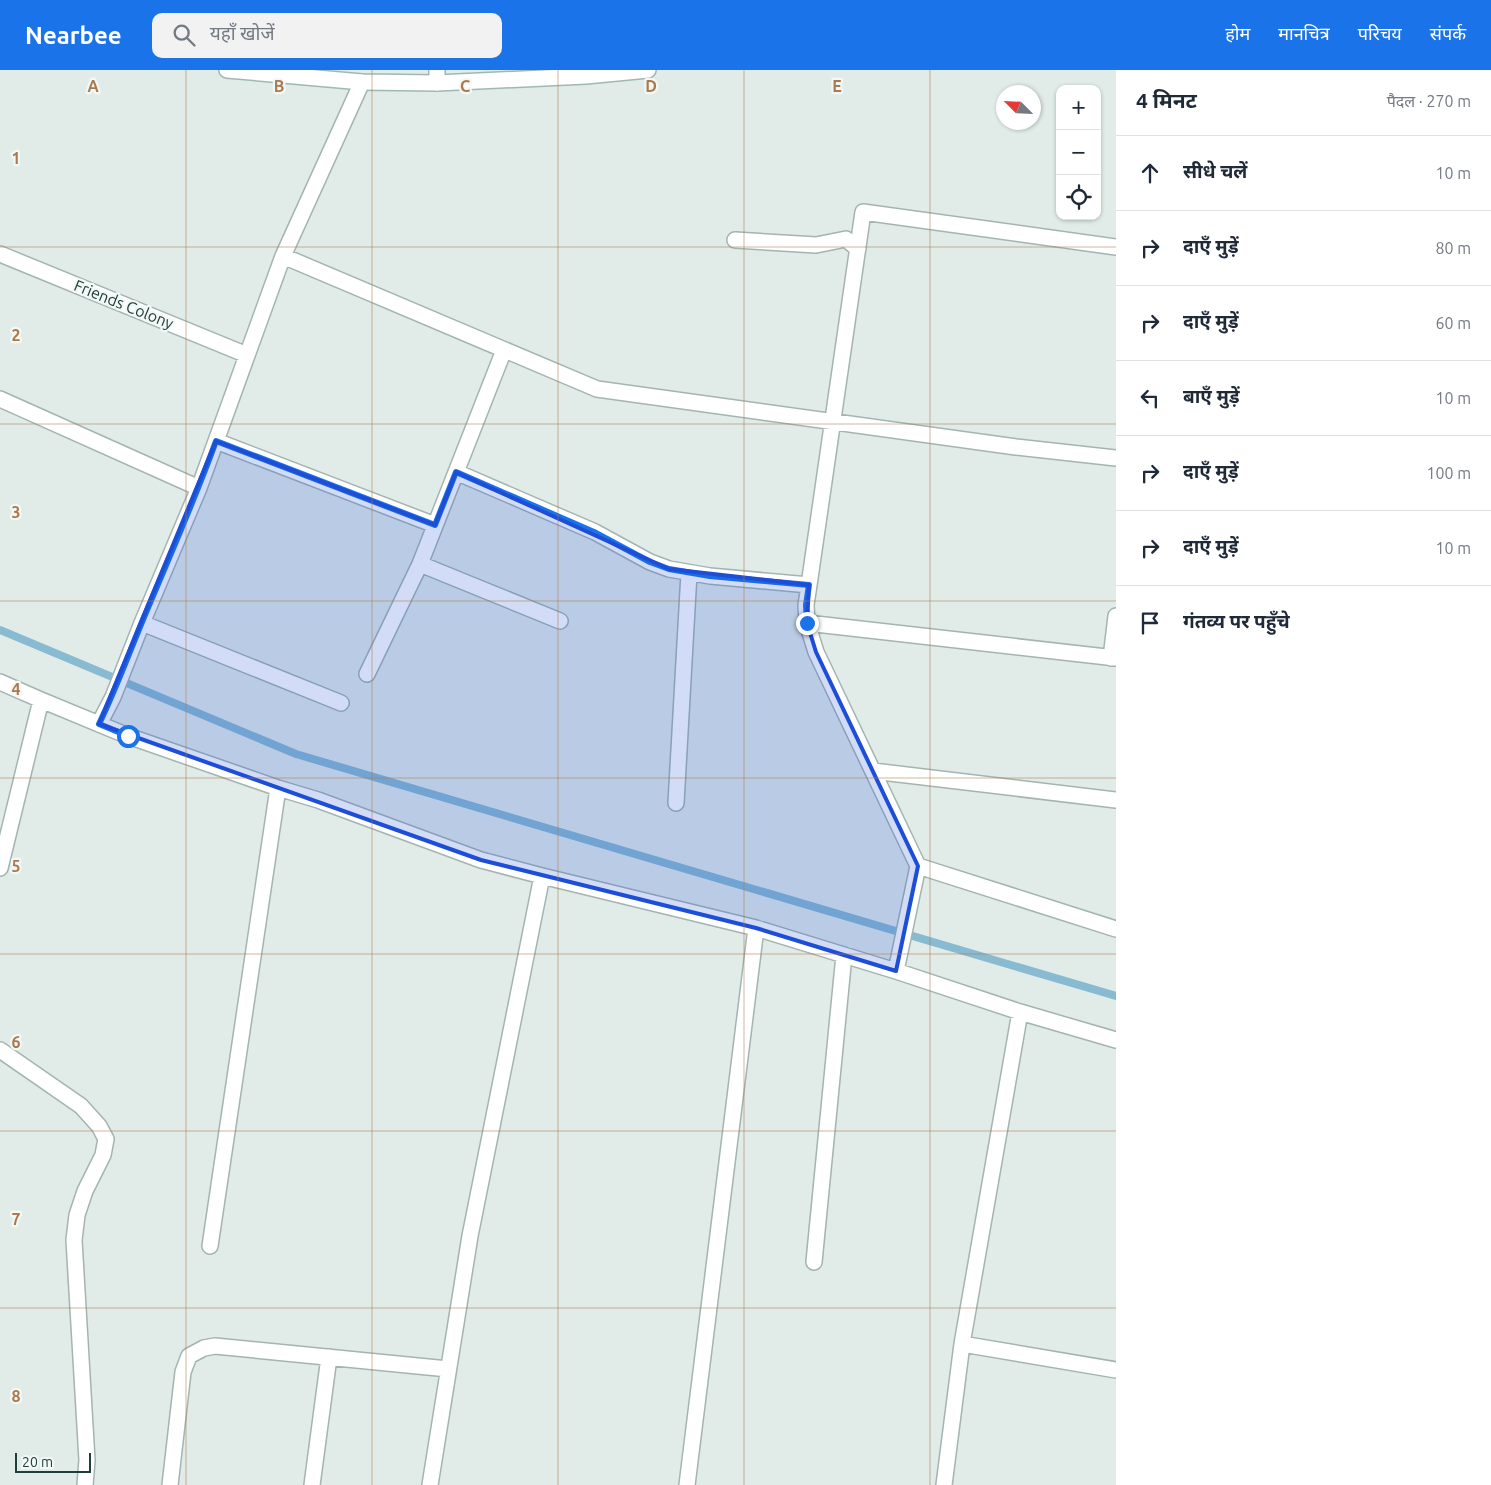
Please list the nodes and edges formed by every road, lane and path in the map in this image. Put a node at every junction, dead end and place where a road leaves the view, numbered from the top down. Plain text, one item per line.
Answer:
1 (227, 70) edge
2 (648, 70) edge
3 (437, 76) edge
4 (362, 82) junction
5 (735, 240) dead end
6 (1116, 247) edge
7 (858, 249) junction
8 (0, 254) edge
9 (283, 256) junction
10 (504, 350) junction
11 (247, 355) junction
12 (0, 399) edge
13 (833, 422) junction
14 (216, 441) junction
15 (1116, 458) edge
16 (456, 472) junction
17 (199, 488) junction
18 (435, 525) junction
19 (420, 564) junction
20 (689, 573) junction
21 (809, 585) junction
22 (1116, 616) edge
23 (560, 620) dead end
24 (142, 623) junction
25 (807, 623) junction
26 (1113, 658) edge
27 (367, 674) dead end
28 (0, 682) edge
29 (41, 700) junction
30 (341, 703) dead end
31 (99, 724) junction
32 (873, 771) junction
33 (278, 788) junction
34 (1116, 800) edge
35 (676, 803) dead end
36 (918, 866) junction
37 (0, 868) edge
38 (542, 876) junction
39 (756, 928) junction
40 (1116, 928) edge
41 (844, 955) junction
42 (896, 971) junction
43 (1020, 1012) junction
44 (1116, 1040) edge
45 (0, 1050) edge
46 (210, 1246) dead end
47 (814, 1262) dead end
48 (962, 1344) junction
49 (329, 1357) junction
50 (448, 1369) junction
51 (1116, 1370) edge
52 (85, 1485) edge
53 (170, 1485) edge
54 (312, 1485) edge
55 (430, 1485) edge
56 (687, 1485) edge
57 (944, 1485) edge

1 - 4 street
2 - 3 street
3 - 4 street
4 - 9 street
5 - 7 street
6 - 7 street
7 - 13 street
8 - 11 street, Friends Colony
9 - 10 street
9 - 11 street
10 - 13 street
10 - 16 street
11 - 14 street
12 - 17 street
13 - 15 street
13 - 21 street
14 - 17 street
14 - 18 street
16 - 18 street
16 - 20 street
17 - 24 street
18 - 19 street
19 - 23 street
19 - 27 street
20 - 21 street
20 - 35 street
21 - 25 street
22 - 26 street
24 - 30 street
24 - 31 street
25 - 26 street
25 - 32 street
28 - 29 street
29 - 31 street
29 - 37 street
31 - 33 street
32 - 34 street
32 - 36 street
33 - 38 street
33 - 46 street
36 - 40 street
36 - 42 street
38 - 39 street
38 - 50 street
39 - 41 street
39 - 56 street
41 - 42 street
41 - 47 street
42 - 43 street
43 - 44 street
43 - 48 street
45 - 52 street
48 - 51 street
48 - 57 street
49 - 50 street
49 - 53 street
49 - 54 street
50 - 55 street

